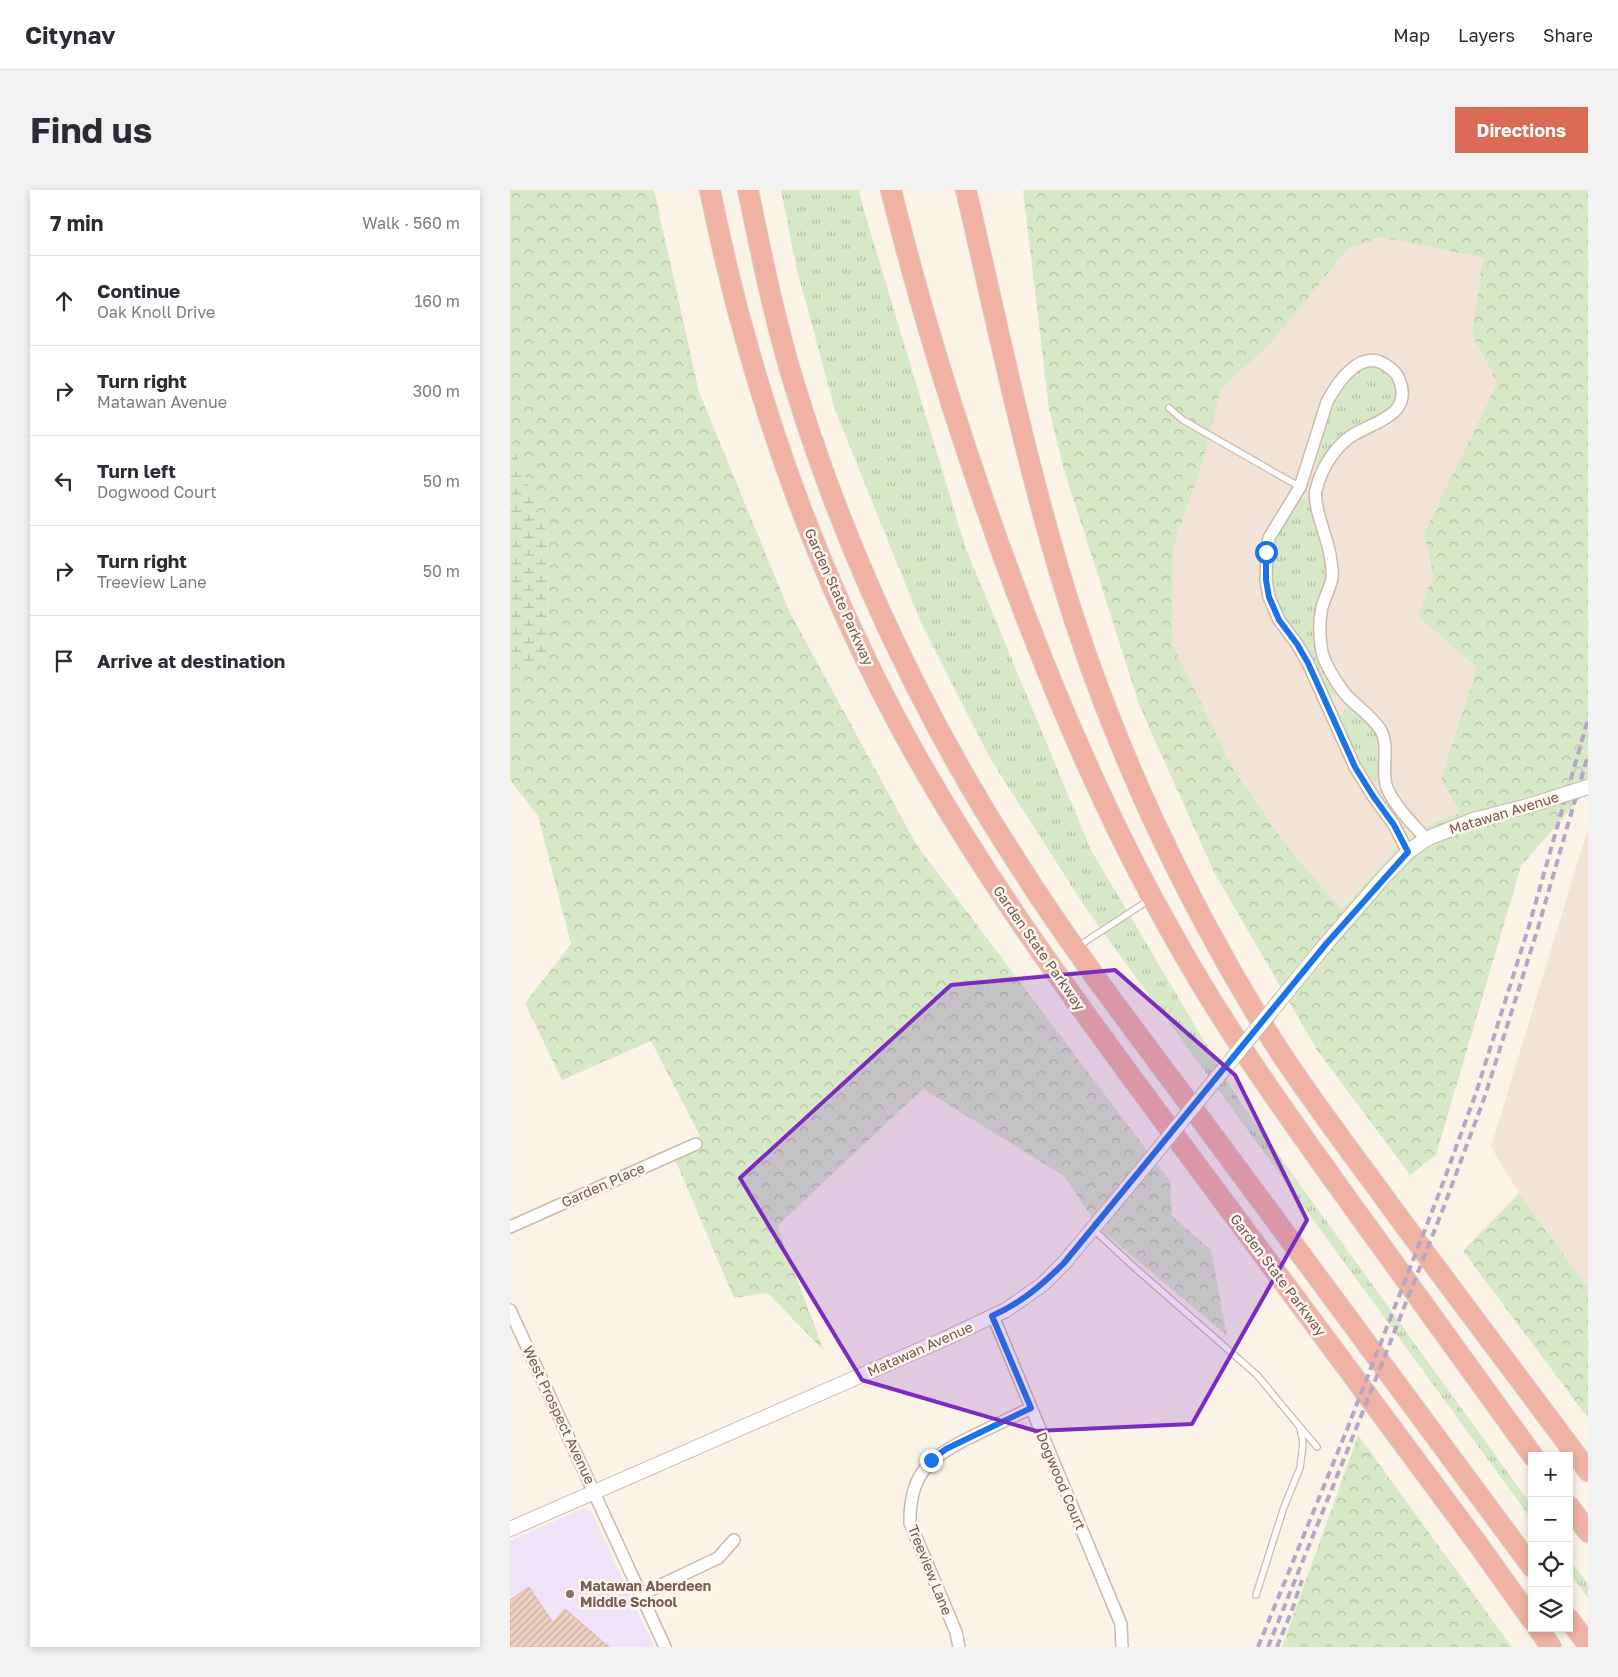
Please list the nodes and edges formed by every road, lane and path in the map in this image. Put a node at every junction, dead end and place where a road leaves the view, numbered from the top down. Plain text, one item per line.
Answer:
1 (710, 190) edge
2 (748, 190) edge
3 (891, 190) edge
4 (966, 190) edge
5 (1169, 408) dead end
6 (1300, 487) junction
7 (1316, 491) junction
8 (1346, 695) junction
9 (1330, 708) junction
10 (1588, 787) edge
11 (1387, 788) junction
12 (1373, 796) junction
13 (1426, 839) junction
14 (1408, 852) junction
15 (1152, 898) junction
16 (1075, 948) junction
17 (696, 1144) dead end
18 (510, 1226) edge
19 (1092, 1228) junction
20 (510, 1310) edge
21 (992, 1316) junction
22 (1031, 1408) junction
23 (1300, 1427) junction
24 (1317, 1447) dead end
25 (1530, 1452) edge
26 (1588, 1471) edge
27 (595, 1492) junction
28 (1573, 1511) edge
29 (510, 1529) edge
30 (1588, 1532) edge
31 (734, 1540) dead end
32 (1528, 1561) edge
33 (642, 1594) junction
34 (1256, 1595) dead end
35 (1528, 1614) edge
36 (1573, 1624) edge
37 (1541, 1632) edge
38 (1588, 1645) edge
39 (665, 1647) edge
40 (959, 1647) edge
41 (1122, 1647) edge
42 (1551, 1647) edge

1 - 35 highway, Garden State Parkway
2 - 16 highway
3 - 15 highway
4 - 26 highway
5 - 6 lane
6 - 7 street
6 - 7 street
6 - 9 street
7 - 8 street
8 - 9 street
8 - 11 street
9 - 12 street
10 - 13 street, Matawan Avenue, bridge
11 - 12 street
11 - 13 street
12 - 14 street
13 - 14 street, Matawan Avenue
14 - 19 street, Matawan Avenue, bridge
15 - 16 lane
15 - 25 highway
16 - 32 highway
17 - 18 street, Garden Place
19 - 21 street, Matawan Avenue
19 - 23 lane
20 - 27 street, West Prospect Avenue
21 - 22 street, Dogwood Court
21 - 27 street, Matawan Avenue
22 - 40 street, Treeview Lane
22 - 41 street, Dogwood Court
23 - 24 lane
23 - 34 lane
27 - 29 street, Matawan Avenue
27 - 33 street, West Prospect Avenue
28 - 30 highway
31 - 33 street
33 - 39 street, West Prospect Avenue
36 - 38 highway
37 - 42 highway

